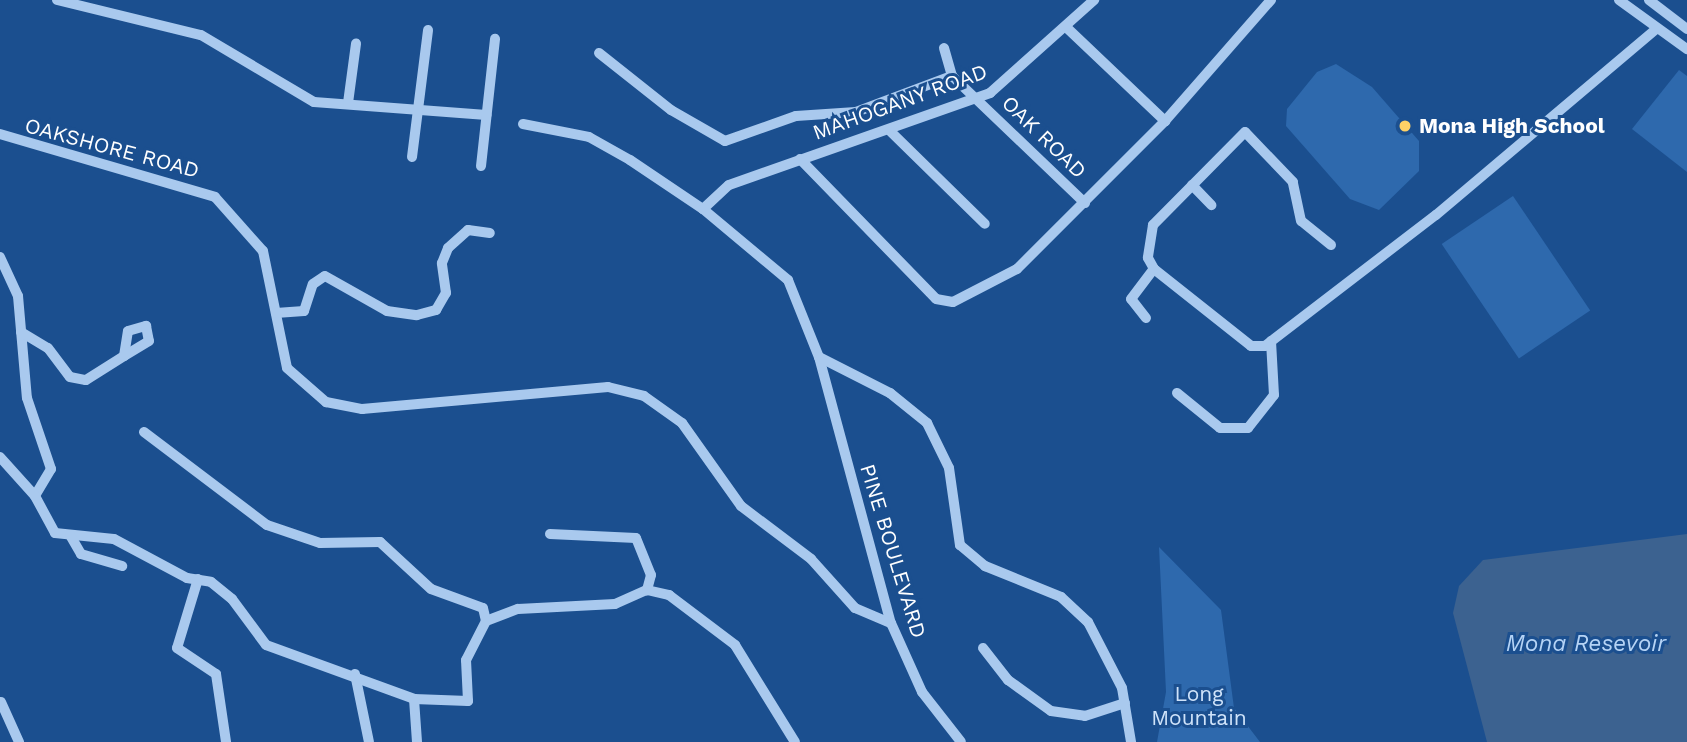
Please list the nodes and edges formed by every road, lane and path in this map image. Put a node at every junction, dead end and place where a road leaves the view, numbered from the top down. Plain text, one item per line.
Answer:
1 (57, 0) edge
2 (1094, 0) edge
3 (1271, 0) edge
4 (1619, 0) edge
5 (1649, 0) edge
6 (1686, 26) edge
7 (1066, 27) junction
8 (1657, 28) junction
9 (428, 30) dead end
10 (1673, 38) junction
11 (495, 39) dead end
12 (356, 44) dead end
13 (944, 48) dead end
14 (1687, 49) edge
15 (599, 53) dead end
16 (952, 76) junction
17 (977, 98) junction
18 (348, 103) junction
19 (418, 106) junction
20 (487, 115) junction
21 (1165, 121) junction
22 (523, 124) dead end
23 (889, 130) junction
24 (0, 134) edge
25 (412, 157) dead end
26 (800, 159) junction
27 (481, 166) dead end
28 (1192, 185) junction
29 (1085, 203) junction
30 (1212, 205) dead end
31 (703, 209) junction
32 (985, 224) dead end
33 (490, 233) dead end
34 (1331, 245) dead end
35 (0, 257) edge
36 (1154, 269) junction
37 (276, 313) junction
38 (1146, 318) dead end
39 (21, 332) junction
40 (1271, 341) junction
41 (124, 356) dead end
42 (818, 357) junction
43 (1177, 393) dead end
44 (144, 432) dead end
45 (0, 457) edge
46 (35, 496) junction
47 (550, 534) dead end
48 (70, 536) junction
49 (122, 566) dead end
50 (198, 579) junction
51 (647, 590) junction
52 (486, 621) junction
53 (891, 623) junction
54 (983, 648) dead end
55 (355, 674) junction
56 (414, 699) junction
57 (1, 702) edge
58 (1125, 703) junction
59 (19, 742) edge
60 (226, 742) edge
61 (369, 742) edge
62 (417, 742) edge
63 (795, 742) edge
64 (961, 742) edge
65 (1131, 742) edge

1 - 18 street
2 - 7 street, MAHOGANY ROAD
3 - 21 street
4 - 8 street
5 - 6 street
6 - 10 street
7 - 17 street, MAHOGANY ROAD
7 - 21 street
8 - 10 street
8 - 40 street
9 - 19 street
10 - 14 street
11 - 20 street
12 - 18 street
13 - 16 street
15 - 16 street
16 - 17 street, OAK ROAD
17 - 23 street, MAHOGANY ROAD
17 - 29 street, OAK ROAD
18 - 19 street
19 - 20 street
19 - 25 street
20 - 27 street
21 - 29 street
22 - 31 street, PINE BOULEVARD
23 - 26 street, MAHOGANY ROAD
23 - 32 street
24 - 37 street, OAKSHORE ROAD
26 - 29 street
26 - 31 street, MAHOGANY ROAD
28 - 30 street
28 - 34 street
28 - 36 street
31 - 42 street, PINE BOULEVARD
33 - 37 street
35 - 39 street
36 - 38 street
36 - 40 street
37 - 53 street, OAKSHORE ROAD
39 - 41 street
39 - 46 street
40 - 43 street
42 - 53 street, PINE BOULEVARD
42 - 58 street
44 - 52 street
45 - 46 street
46 - 48 street
47 - 51 street
48 - 49 street
48 - 50 street
50 - 55 street
50 - 60 street
51 - 52 street
51 - 63 street
52 - 56 street
53 - 64 street, PINE BOULEVARD
54 - 58 street
55 - 56 street
55 - 61 street
56 - 62 street
57 - 59 street
58 - 65 street

